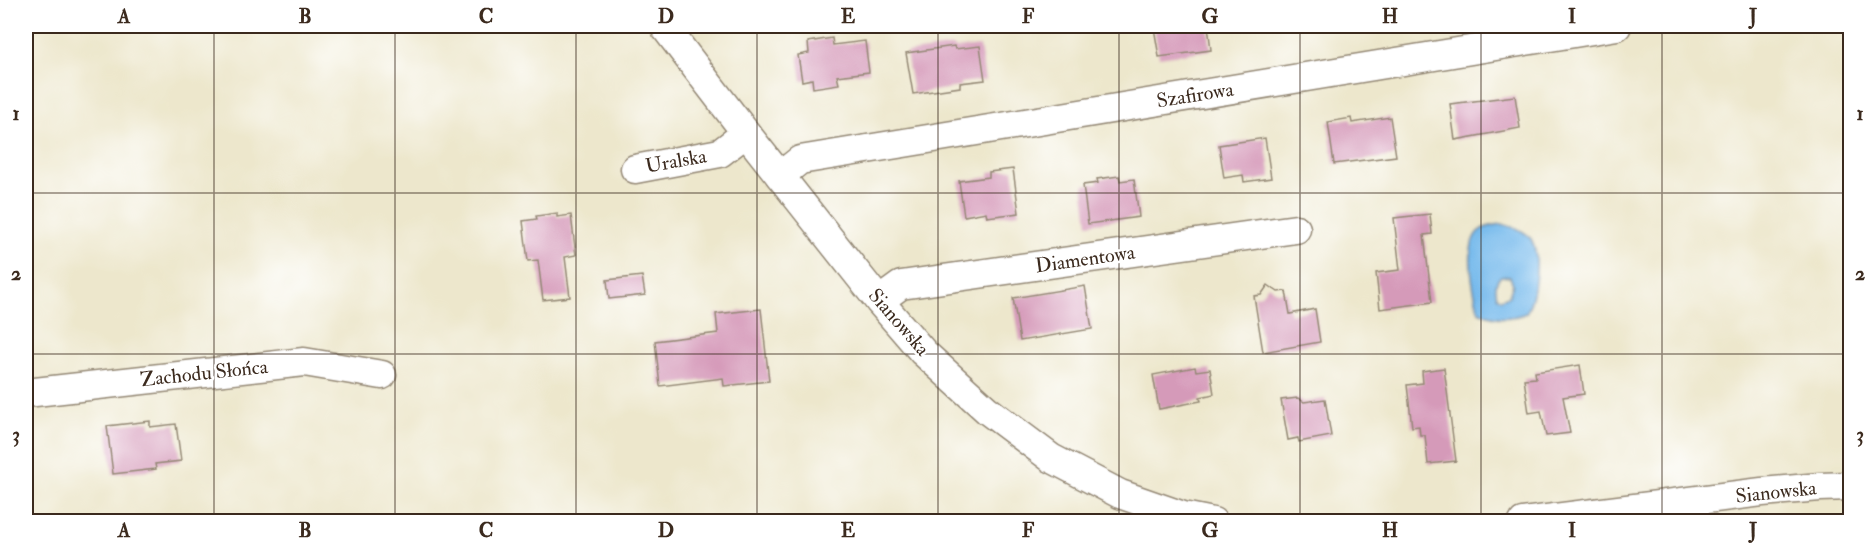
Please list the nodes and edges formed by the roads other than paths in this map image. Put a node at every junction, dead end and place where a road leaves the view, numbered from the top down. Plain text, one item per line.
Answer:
1 (1617, 26) edge
2 (676, 30) edge
3 (746, 133) junction
4 (635, 169) dead end
5 (780, 176) junction
6 (1296, 229) dead end
7 (879, 302) junction
8 (382, 375) dead end
9 (26, 393) edge
10 (1851, 486) edge
11 (1182, 519) edge
12 (1213, 522) edge
13 (1523, 522) edge

1 - 5 street, Szafirowa
2 - 3 street, Sianowska
3 - 4 street, Uralska
3 - 5 street, Sianowska
5 - 7 street, Sianowska
6 - 7 street, Diamentowa
7 - 11 street, Sianowska
8 - 9 street, Zachodu Słońca
10 - 13 street, Sianowska
11 - 12 street, Sianowska

